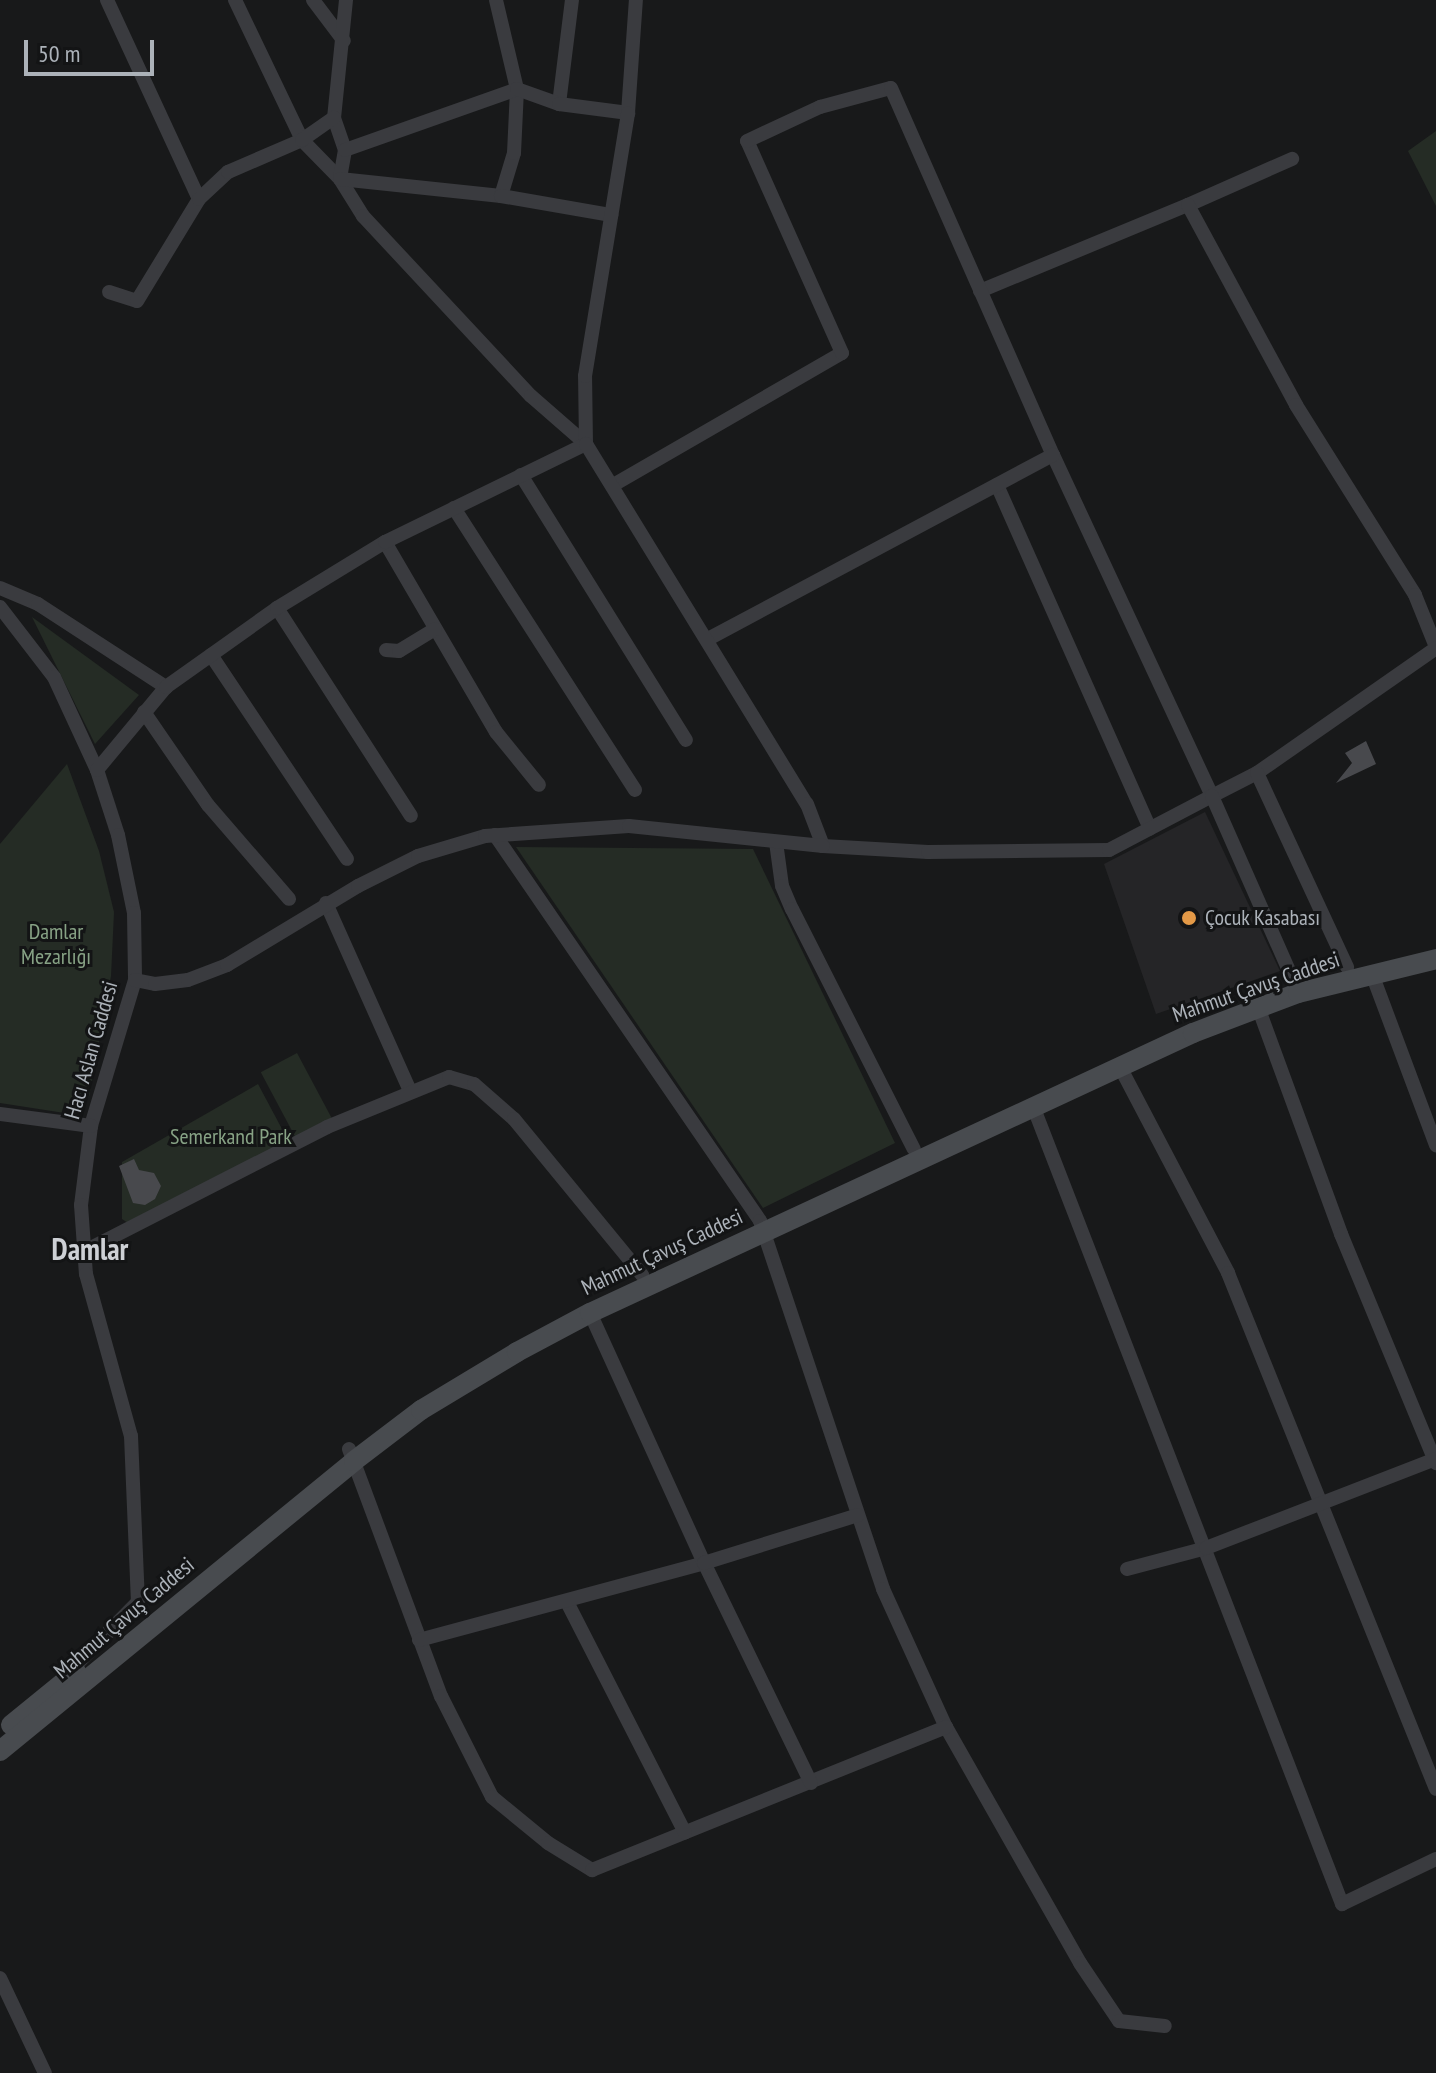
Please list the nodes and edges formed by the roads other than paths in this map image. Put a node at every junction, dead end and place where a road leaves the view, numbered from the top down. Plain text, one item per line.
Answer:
1 (107, 0) edge
2 (235, 0) edge
3 (313, 0) edge
4 (346, 0) edge
5 (496, 0) edge
6 (572, 0) edge
7 (636, 0) edge
8 (344, 41) junction
9 (517, 89) junction
10 (559, 104) junction
11 (628, 113) junction
12 (334, 118) junction
13 (302, 140) junction
14 (345, 150) junction
15 (1292, 159) dead end
16 (340, 179) junction
17 (501, 196) junction
18 (199, 199) junction
19 (1188, 205) junction
20 (611, 215) junction
21 (980, 291) junction
22 (109, 292) dead end
23 (586, 444) junction
24 (1053, 455) junction
25 (521, 475) junction
26 (615, 484) junction
27 (997, 485) junction
28 (454, 508) junction
29 (385, 542) junction
30 (0, 588) edge
31 (0, 607) edge
32 (277, 608) junction
33 (435, 629) junction
34 (708, 639) junction
35 (1436, 648) edge
36 (386, 650) dead end
37 (211, 655) junction
38 (166, 687) junction
39 (144, 712) junction
40 (686, 740) dead end
41 (97, 770) junction
42 (1257, 773) junction
43 (539, 785) dead end
44 (635, 790) dead end
45 (1212, 796) junction
46 (411, 816) dead end
47 (1150, 829) junction
48 (495, 835) junction
49 (776, 842) junction
50 (823, 846) junction
51 (347, 859) dead end
52 (289, 899) dead end
53 (326, 903) junction
54 (1436, 945) edge
55 (1436, 959) edge
56 (1347, 967) junction
57 (1372, 974) junction
58 (135, 980) junction
59 (1295, 984) junction
60 (1258, 1007) junction
61 (1119, 1065) junction
62 (410, 1091) junction
63 (1033, 1106) junction
64 (0, 1114) edge
65 (91, 1126) junction
66 (1436, 1145) edge
67 (914, 1149) junction
68 (762, 1226) junction
69 (83, 1252) junction
70 (642, 1275) junction
71 (590, 1313) junction
72 (352, 1455) junction
73 (1436, 1460) edge
74 (1321, 1504) junction
75 (858, 1515) junction
76 (1206, 1548) junction
77 (704, 1563) junction
78 (1127, 1569) dead end
79 (567, 1602) junction
80 (144, 1606) junction
81 (419, 1640) junction
82 (946, 1727) junction
83 (0, 1734) edge
84 (0, 1751) edge
85 (811, 1783) junction
86 (1436, 1789) edge
87 (685, 1833) junction
88 (1436, 1859) edge
89 (0, 1978) edge
90 (1165, 2026) dead end
91 (45, 2073) edge

1 - 18 street
2 - 13 street
3 - 8 street
4 - 8 street
5 - 9 street
6 - 10 street
7 - 11 street
8 - 12 street
9 - 10 street
9 - 14 street
9 - 17 street
10 - 11 street
11 - 20 street
12 - 13 street
12 - 14 street
13 - 16 street
13 - 18 street
14 - 16 street
15 - 19 street
16 - 17 street
16 - 23 street
17 - 20 street
18 - 22 street
19 - 21 street
19 - 35 street
20 - 23 street
21 - 24 street
21 - 26 street
23 - 25 street
23 - 26 street
24 - 27 street
24 - 45 street
25 - 28 street
25 - 40 street
26 - 34 street
27 - 34 street
27 - 47 street
28 - 29 street
28 - 44 street
29 - 32 street
29 - 33 street
30 - 38 street
31 - 41 street, Hacı Aslan Caddesi
32 - 37 street
32 - 46 street
33 - 36 street
33 - 43 street
34 - 50 street
35 - 42 street
37 - 38 street
37 - 51 street
38 - 39 street
39 - 41 street
39 - 52 street
41 - 58 street, Hacı Aslan Caddesi
42 - 45 street
42 - 56 street
45 - 47 street
45 - 59 street
47 - 50 street
48 - 49 street
48 - 53 street
48 - 68 street
49 - 50 street
49 - 67 street
53 - 58 street
53 - 62 street
54 - 56 main road
55 - 57 main road, Mahmut Çavuş Caddesi
56 - 59 main road
57 - 60 main road, Mahmut Çavuş Caddesi
57 - 66 street
58 - 65 street, Hacı Aslan Caddesi
59 - 67 main road
60 - 61 main road, Mahmut Çavuş Caddesi
60 - 73 street
61 - 63 main road, Mahmut Çavuş Caddesi
61 - 74 street
62 - 69 street
62 - 70 street
63 - 68 main road, Mahmut Çavuş Caddesi
63 - 76 street
64 - 65 street
65 - 69 street, Hacı Aslan Caddesi
67 - 68 main road
68 - 70 main road
68 - 71 main road, Mahmut Çavuş Caddesi
68 - 75 street
69 - 80 street, Hacı Aslan Caddesi
70 - 72 main road
71 - 72 main road, Mahmut Çavuş Caddesi
71 - 77 street
72 - 80 main road
72 - 81 street
72 - 84 main road, Mahmut Çavuş Caddesi
73 - 74 street
74 - 76 street
74 - 86 street
75 - 77 street
75 - 82 street
76 - 78 street
76 - 88 street
77 - 79 street
77 - 85 street
79 - 81 street
79 - 87 street
80 - 83 main road
81 - 87 street
82 - 85 street
82 - 90 street
85 - 87 street
89 - 91 street

